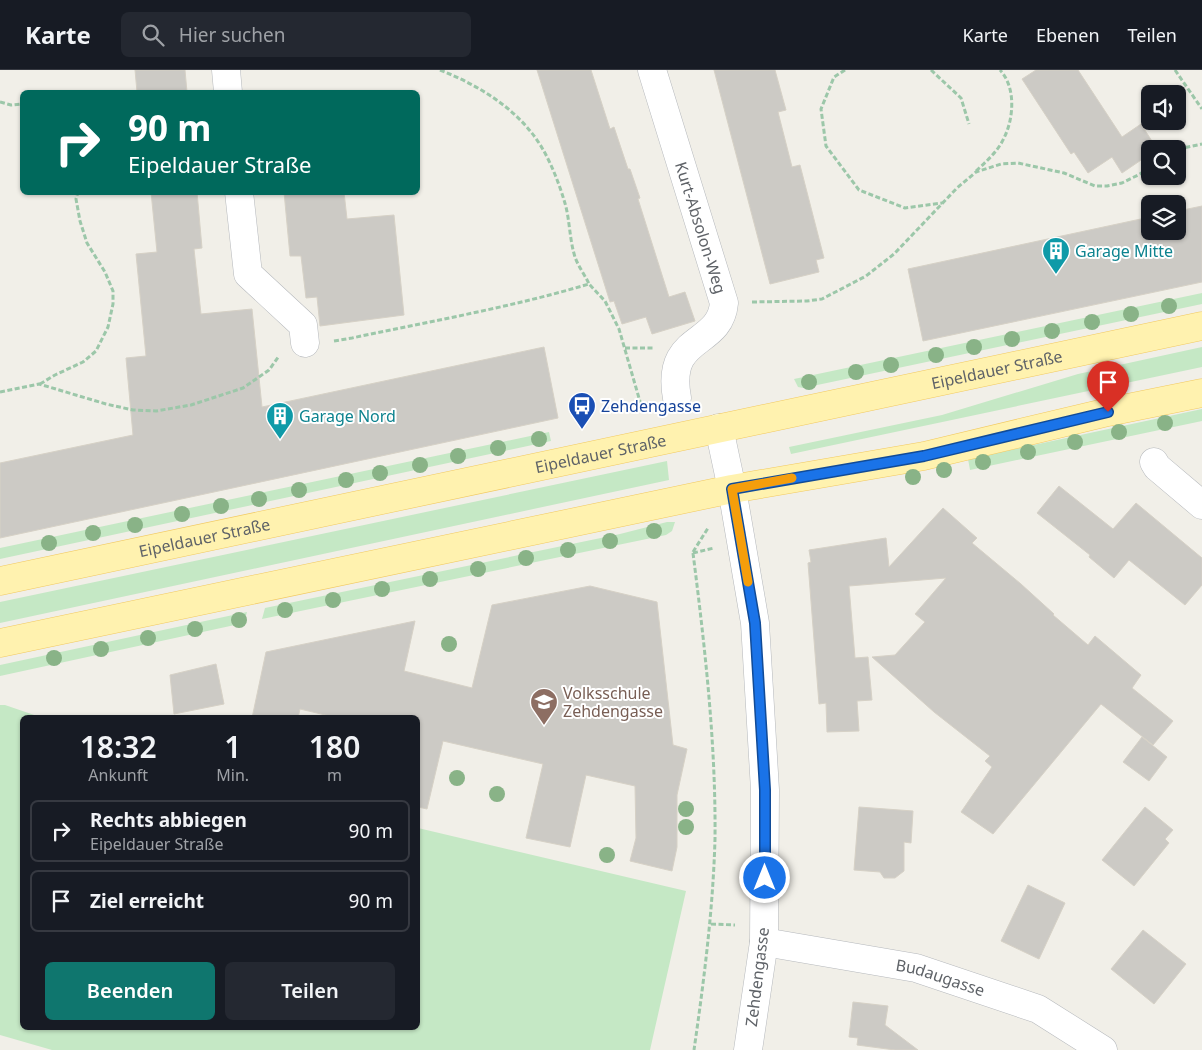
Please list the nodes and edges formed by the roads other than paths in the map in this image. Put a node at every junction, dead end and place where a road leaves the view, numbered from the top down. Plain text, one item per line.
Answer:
1 (226, 70) edge
2 (652, 70) edge
3 (228, 90) edge
4 (239, 195) edge
5 (1202, 326) edge
6 (305, 343) road end
7 (1202, 393) edge
8 (676, 398) dead end
9 (719, 428) junction
10 (1154, 462) dead end
11 (732, 489) junction
12 (1202, 504) edge
13 (0, 581) edge
14 (0, 643) edge
15 (764, 942) junction
16 (748, 1050) edge
17 (1103, 1050) edge

1 - 3 street
2 - 8 street, Kurt-Absolon-Weg
4 - 6 street
5 - 9 main road, Eipeldauer Straße
7 - 11 main road
9 - 11 street, Zehdengasse
9 - 13 main road, Eipeldauer Straße
10 - 12 street
11 - 14 main road
11 - 15 street, Zehdengasse
15 - 16 street, Zehdengasse
15 - 17 street, Budaugasse

